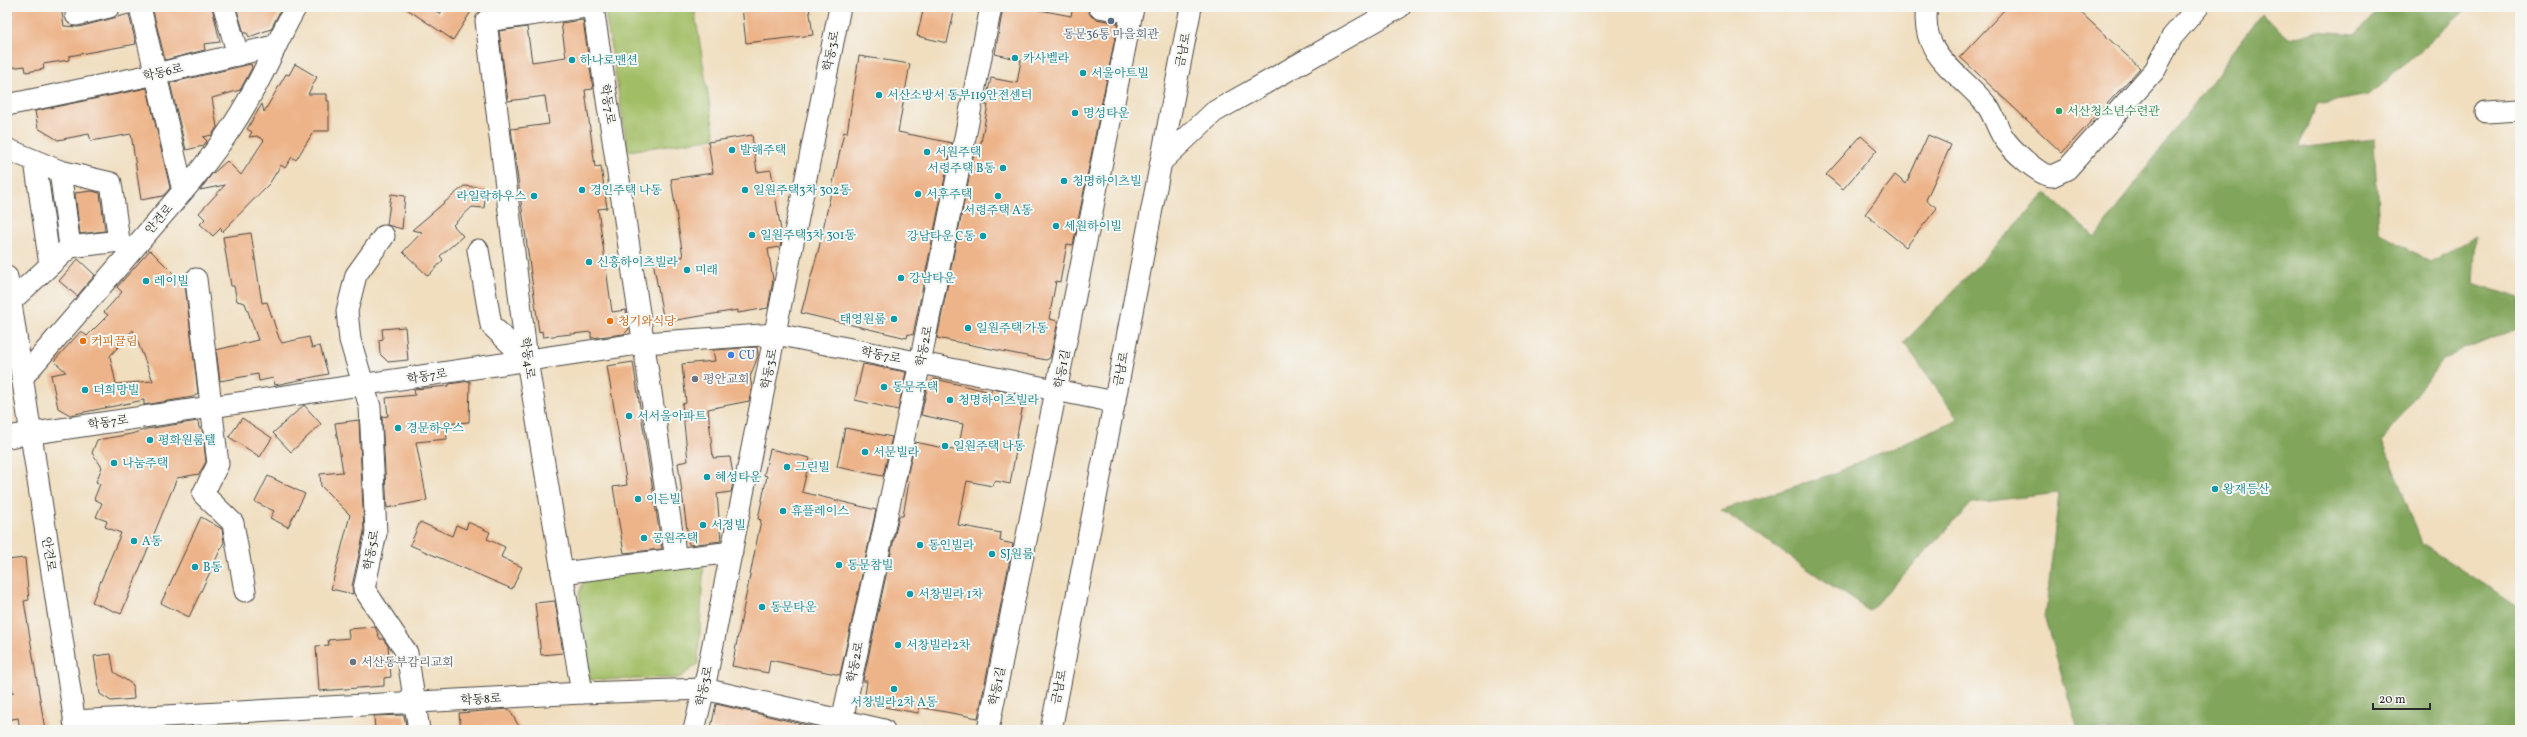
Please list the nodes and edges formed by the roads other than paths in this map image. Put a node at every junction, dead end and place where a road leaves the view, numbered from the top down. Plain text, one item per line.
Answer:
1 (109, 7) edge
2 (140, 7) edge
3 (224, 7) edge
4 (296, 7) edge
5 (586, 7) edge
6 (593, 7) edge
7 (840, 7) edge
8 (991, 7) edge
9 (1099, 7) edge
10 (1192, 7) edge
11 (1400, 7) edge
12 (1927, 7) edge
13 (2198, 7) edge
14 (1132, 10) edge
15 (76, 14) dead end
16 (274, 46) junction
17 (238, 55) junction
18 (156, 74) junction
19 (7, 105) edge
20 (2520, 110) edge
21 (2486, 112) dead end
22 (7, 149) edge
23 (35, 161) junction
24 (1161, 162) junction
25 (60, 171) junction
26 (183, 191) junction
27 (384, 236) dead end
28 (70, 247) junction
29 (478, 250) dead end
30 (50, 265) junction
31 (7, 277) edge
32 (196, 279) dead end
33 (11, 301) junction
34 (776, 334) junction
35 (644, 343) junction
36 (527, 360) junction
37 (920, 363) junction
38 (22, 378) junction
39 (365, 385) junction
40 (1058, 391) junction
41 (1115, 402) junction
42 (210, 408) junction
43 (31, 434) junction
44 (7, 437) edge
45 (732, 552) junction
46 (676, 559) junction
47 (562, 573) junction
48 (245, 591) dead end
49 (704, 689) junction
50 (582, 693) junction
51 (416, 702) junction
52 (258, 712) junction
53 (75, 726) edge
54 (841, 726) edge
55 (246, 730) edge
56 (420, 730) edge
57 (694, 730) edge
58 (884, 730) edge
59 (988, 730) edge
60 (1051, 730) edge

1 - 15 street
2 - 18 street
3 - 17 street
4 - 16 street
5 - 36 street, 학동4로
6 - 35 street, 학동7로
7 - 34 street, 학동3로
8 - 37 street, 학동2로
9 - 14 street
10 - 24 street, 금남로
11 - 24 street
12 - 13 street
14 - 40 street, 학동1길
16 - 17 street, 학동6로
16 - 26 street, 안견로
17 - 18 street, 학동6로
18 - 19 street, 학동6로
18 - 26 street
20 - 21 street
22 - 23 street
23 - 25 street
23 - 30 street
24 - 41 street, 금남로
25 - 28 street
25 - 28 street
26 - 38 street, 안견로
27 - 39 street, 학동5로
28 - 30 street
29 - 36 street
30 - 33 street
31 - 33 street, 안견로
32 - 42 street
33 - 38 street, 안견로
34 - 35 street, 학동7로
34 - 37 street, 학동7로
34 - 45 street, 학동3로
35 - 36 street, 학동7로
35 - 46 street, 학동7로
36 - 39 street, 학동7로
36 - 47 street, 학동4로
37 - 40 street, 학동7로
37 - 54 street, 학동2로
38 - 43 street, 안견로
39 - 42 street, 학동7로
39 - 51 street, 학동5로
40 - 41 street, 학동7로
40 - 59 street, 학동1길
41 - 60 street, 금남로
42 - 43 street, 학동7로
42 - 48 street
43 - 44 street, 학동7로
43 - 53 street, 안견로
45 - 46 street
45 - 49 street, 학동3로
46 - 47 street
47 - 50 street, 학동4로
49 - 50 street, 학동8로
49 - 54 street, 학동8로
49 - 57 street, 학동3로
50 - 51 street, 학동8로
51 - 52 street, 학동8로
51 - 56 street, 학동5로
52 - 53 street, 학동8로
52 - 55 street
54 - 58 street, 학동8로

